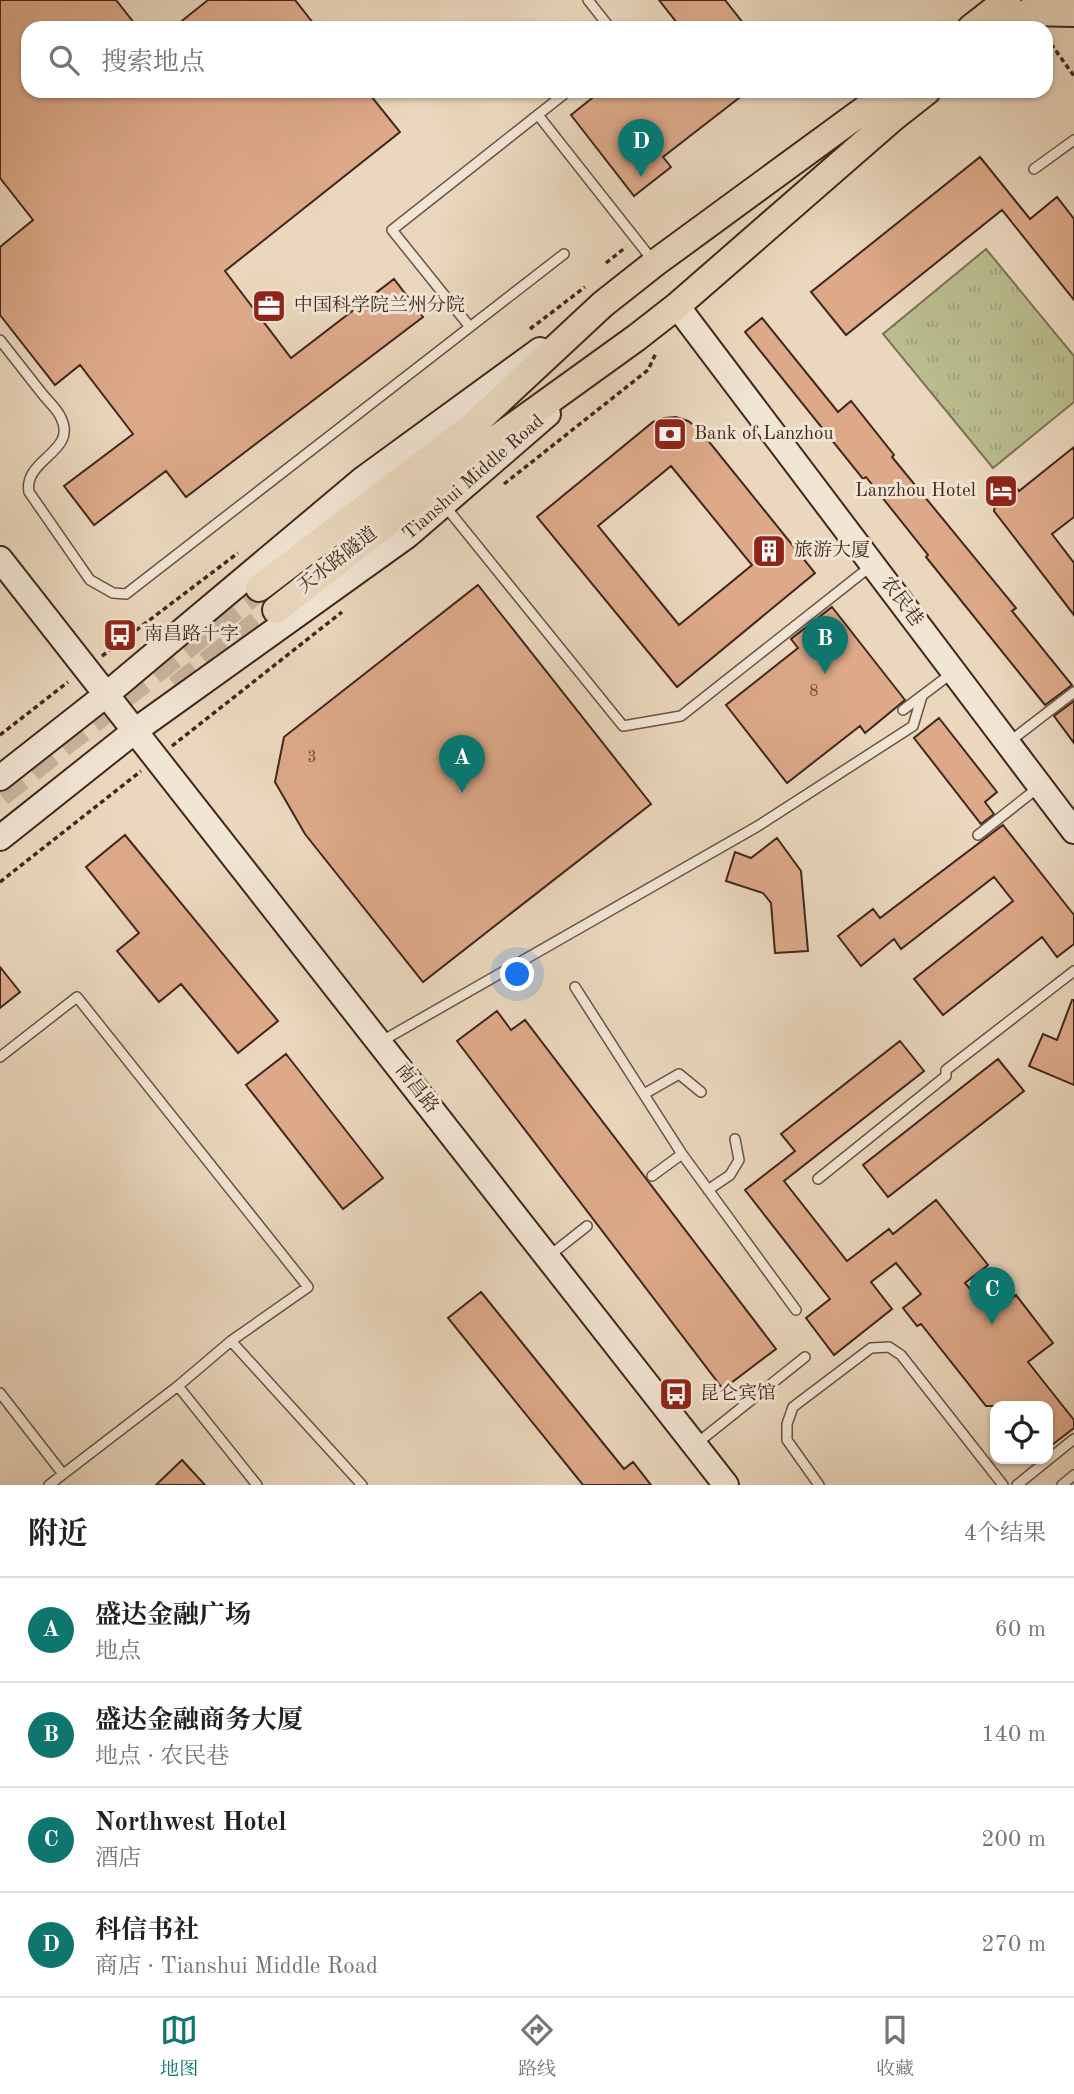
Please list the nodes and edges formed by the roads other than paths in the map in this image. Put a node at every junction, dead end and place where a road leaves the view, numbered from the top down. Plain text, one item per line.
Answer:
1 (588, 0) edge
2 (1022, 10) edge
3 (1074, 13) edge
4 (604, 21) edge
5 (991, 21) edge
6 (559, 98) edge
7 (880, 98) edge
8 (918, 98) edge
9 (538, 115) junction
10 (1074, 140) edge
11 (1034, 169) dead end
12 (564, 254) dead end
13 (655, 263) junction
14 (603, 304) junction
15 (677, 306) junction
16 (470, 327) junction
17 (636, 338) junction
18 (0, 341) edge
19 (443, 505) junction
20 (0, 558) edge
21 (872, 565) junction
22 (259, 588) tunnel mouth
23 (276, 610) tunnel mouth
24 (954, 672) junction
25 (1074, 692) edge
26 (107, 694) junction
27 (922, 696) junction
28 (903, 710) dead end
29 (136, 730) junction
30 (1007, 743) junction
31 (0, 778) edge
32 (1041, 786) junction
33 (1074, 831) edge
34 (978, 835) dead end
35 (0, 838) edge
36 (1074, 971) edge
37 (575, 987) dead end
38 (380, 1042) junction
39 (0, 1057) edge
40 (701, 1092) dead end
41 (644, 1094) junction
42 (735, 1139) dead end
43 (682, 1154) junction
44 (652, 1177) dead end
45 (818, 1179) dead end
46 (708, 1190) junction
47 (587, 1227) dead end
48 (548, 1257) junction
49 (796, 1310) dead end
50 (231, 1341) junction
51 (805, 1357) dead end
52 (178, 1386) junction
53 (0, 1393) edge
54 (1074, 1438) edge
55 (695, 1445) junction
56 (63, 1474) junction
57 (1074, 1475) edge
58 (49, 1485) edge
59 (257, 1485) edge
60 (362, 1485) edge
61 (726, 1485) edge
62 (820, 1485) edge
63 (1003, 1485) edge
64 (1017, 1485) edge
65 (1062, 1485) edge

1 - 4 lane
2 - 3 main road
2 - 5 main road
6 - 9 lane
7 - 13 main road
8 - 15 main road, Tianshui Middle Road
9 - 13 lane
9 - 16 lane
10 - 11 lane
12 - 16 lane
13 - 14 main road
14 - 22 main road, 天水路隧道
14 - 26 street
15 - 17 main road, Tianshui Middle Road
15 - 21 street, 农民巷
16 - 18 lane
17 - 19 street, Tianshui Middle Road
17 - 23 main road, 天水路隧道
19 - 21 lane
19 - 29 street, Tianshui Middle Road
20 - 26 street, 南昌路
21 - 24 street, 农民巷
24 - 27 lane
24 - 30 street, 农民巷
25 - 30 lane
26 - 29 street, 南昌路
26 - 31 street
27 - 28 lane
27 - 38 lane
29 - 35 street, Tianshui Middle Road
29 - 38 street, 南昌路
30 - 32 street, 农民巷
32 - 33 street, 农民巷
32 - 34 lane
36 - 45 lane
37 - 41 lane
38 - 48 street, 南昌路
39 - 50 lane
40 - 41 lane
41 - 43 lane
42 - 46 lane
43 - 44 lane
43 - 46 lane
46 - 49 lane
47 - 48 lane
48 - 55 street, 南昌路
50 - 52 lane
50 - 60 lane
51 - 55 lane
52 - 56 lane
52 - 59 lane
53 - 56 lane
54 - 64 lane
55 - 61 street, 南昌路
56 - 58 lane
57 - 65 lane
62 - 63 lane

